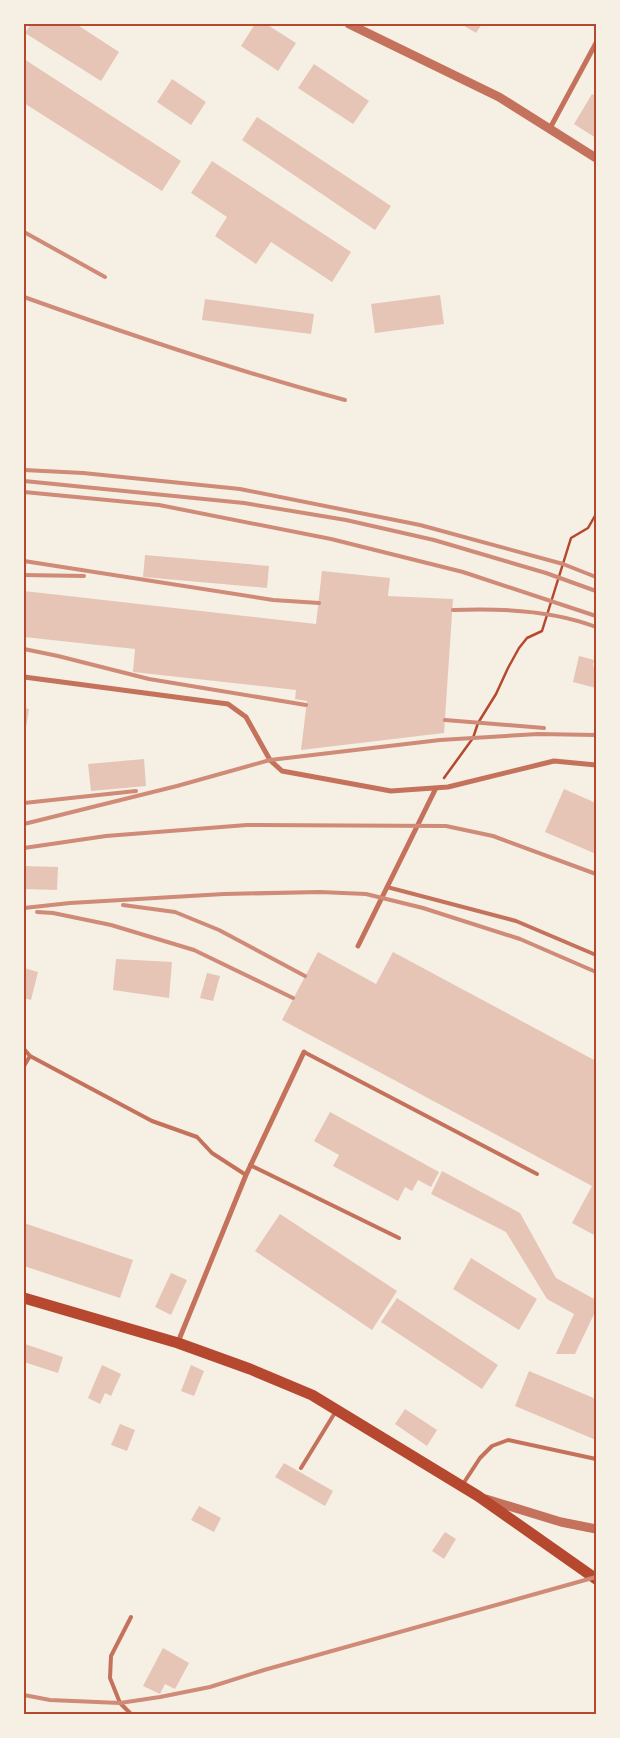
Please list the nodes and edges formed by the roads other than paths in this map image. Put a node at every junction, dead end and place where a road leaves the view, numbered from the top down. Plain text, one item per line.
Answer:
1 (348, 24) edge
2 (596, 43) edge
3 (549, 130) junction
4 (596, 158) edge
5 (24, 677) edge
6 (596, 765) edge
7 (436, 788) junction
8 (387, 887) junction
9 (358, 946) dead end
10 (596, 955) edge
11 (24, 1049) edge
12 (304, 1052) joint
13 (30, 1056) junction
14 (24, 1066) edge
15 (250, 1165) junction
16 (537, 1174) dead end
17 (246, 1175) junction
18 (399, 1238) dead end
19 (24, 1298) edge
20 (178, 1342) junction
21 (337, 1409) junction
22 (596, 1459) edge
23 (301, 1468) dead end
24 (462, 1486) junction
25 (478, 1496) junction
26 (596, 1529) edge
27 (596, 1579) edge
28 (131, 1617) dead end
29 (131, 1714) edge

1 - 3 street
2 - 3 street
3 - 4 street
5 - 7 street
6 - 7 street
7 - 8 street
8 - 9 street
8 - 10 lane
11 - 13 lane
12 - 15 street
12 - 16 lane
13 - 14 lane
13 - 17 lane
15 - 17 street
15 - 18 lane
17 - 20 street
19 - 20 main road
20 - 21 main road
21 - 23 lane
21 - 24 main road
22 - 24 lane
24 - 25 main road
25 - 26 street
25 - 27 main road
28 - 29 lane

